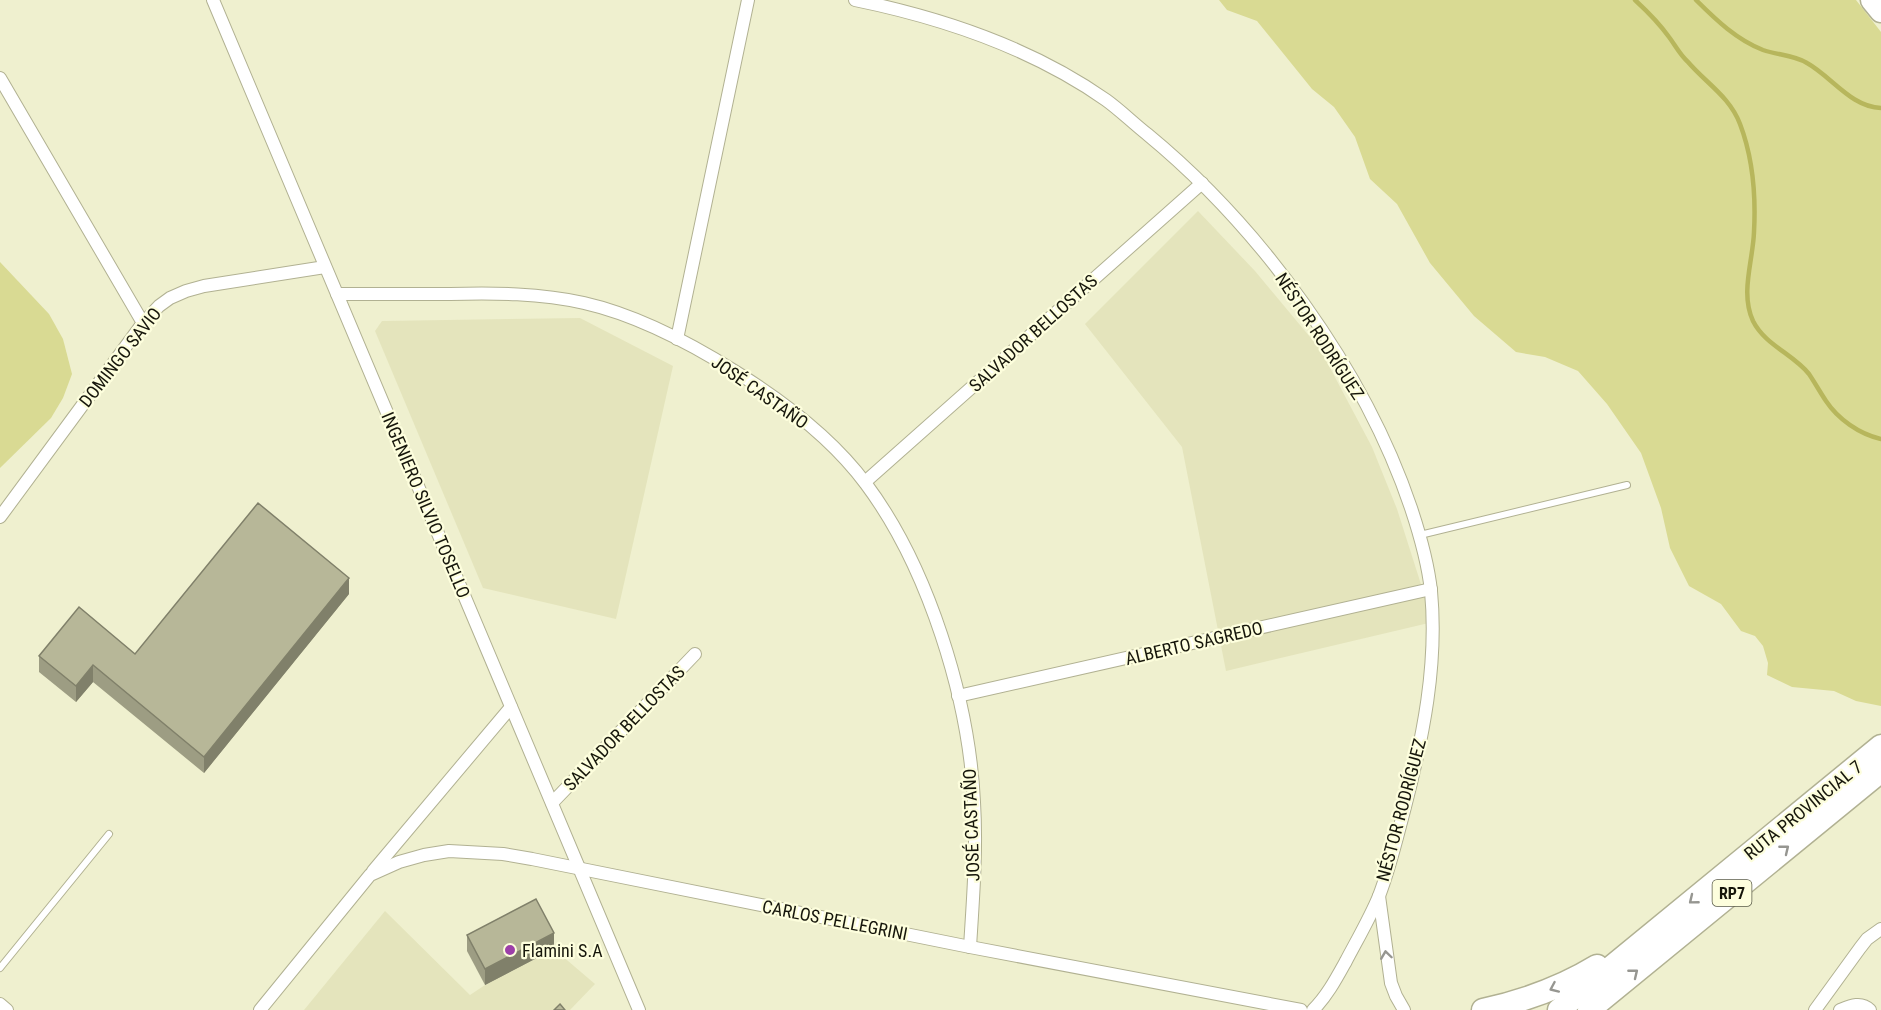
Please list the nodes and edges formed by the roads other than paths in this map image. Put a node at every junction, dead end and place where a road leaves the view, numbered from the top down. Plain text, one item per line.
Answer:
1 (213, 0) edge
2 (748, 0) edge
3 (855, 0) edge
4 (1872, 0) edge
5 (1881, 11) edge
6 (0, 78) edge
7 (1202, 183) junction
8 (325, 267) junction
9 (337, 294) junction
10 (143, 323) junction
11 (677, 339) junction
12 (865, 482) junction
13 (1627, 485) dead end
14 (0, 517) edge
15 (1420, 535) junction
16 (1431, 589) junction
17 (695, 654) dead end
18 (958, 696) junction
19 (512, 707) junction
20 (1881, 738) edge
21 (1881, 746) edge
22 (1879, 773) edge
23 (1820, 796) junction
24 (552, 802) junction
25 (109, 834) dead end
26 (580, 868) junction
27 (370, 875) junction
28 (1379, 896) junction
29 (1659, 927) junction
30 (1881, 929) edge
31 (970, 947) junction
32 (0, 968) edge
33 (0, 1004) edge
34 (7, 1010) edge
35 (260, 1010) edge
36 (639, 1010) edge
37 (1301, 1010) edge
38 (1313, 1010) edge
39 (1404, 1010) edge
40 (1483, 1010) edge
41 (1559, 1010) edge
42 (1589, 1010) edge
43 (1815, 1010) edge
44 (1840, 1010) edge
45 (1870, 1010) edge

1 - 8 street, INGENIERO SILVIO TOSELLO
2 - 11 street
3 - 7 street, NÉSTOR RODRÍGUEZ
4 - 5 highway
6 - 10 street
7 - 12 street, SALVADOR BELLOSTAS
7 - 15 street, NÉSTOR RODRÍGUEZ
8 - 9 street, INGENIERO SILVIO TOSELLO
8 - 10 street, DOMINGO SAVIO
9 - 11 street, JOSÉ CASTAÑO
9 - 19 street, INGENIERO SILVIO TOSELLO
10 - 14 street, DOMINGO SAVIO
11 - 12 street, JOSÉ CASTAÑO
12 - 18 street, JOSÉ CASTAÑO
13 - 15 lane
15 - 16 street, NÉSTOR RODRÍGUEZ
16 - 18 street, ALBERTO SAGREDO
16 - 28 street, NÉSTOR RODRÍGUEZ
17 - 24 street, SALVADOR BELLOSTAS
18 - 31 street, JOSÉ CASTAÑO
19 - 24 street, INGENIERO SILVIO TOSELLO
19 - 27 street, CARLOS PELLEGRINI
20 - 23 highway
21 - 23 highway, RUTA PROVINCIAL 7 / RP7
42 -> 22 highway, RUTA PROVINCIAL 7 / RP7
23 -> 29 highway, RUTA PROVINCIAL 7 / RP7
24 - 26 street, INGENIERO SILVIO TOSELLO
25 - 32 lane
26 - 27 street, CARLOS PELLEGRINI
26 - 31 street, CARLOS PELLEGRINI
26 - 36 street, INGENIERO SILVIO TOSELLO
27 - 35 street, CARLOS PELLEGRINI
28 - 38 street, NÉSTOR RODRÍGUEZ
39 -> 28 street, NÉSTOR RODRÍGUEZ
29 -> 40 highway
29 - 41 highway, RUTA PROVINCIAL 7 / RP7
30 - 43 street
31 - 37 street, CARLOS PELLEGRINI
33 - 34 street
44 - 45 street

